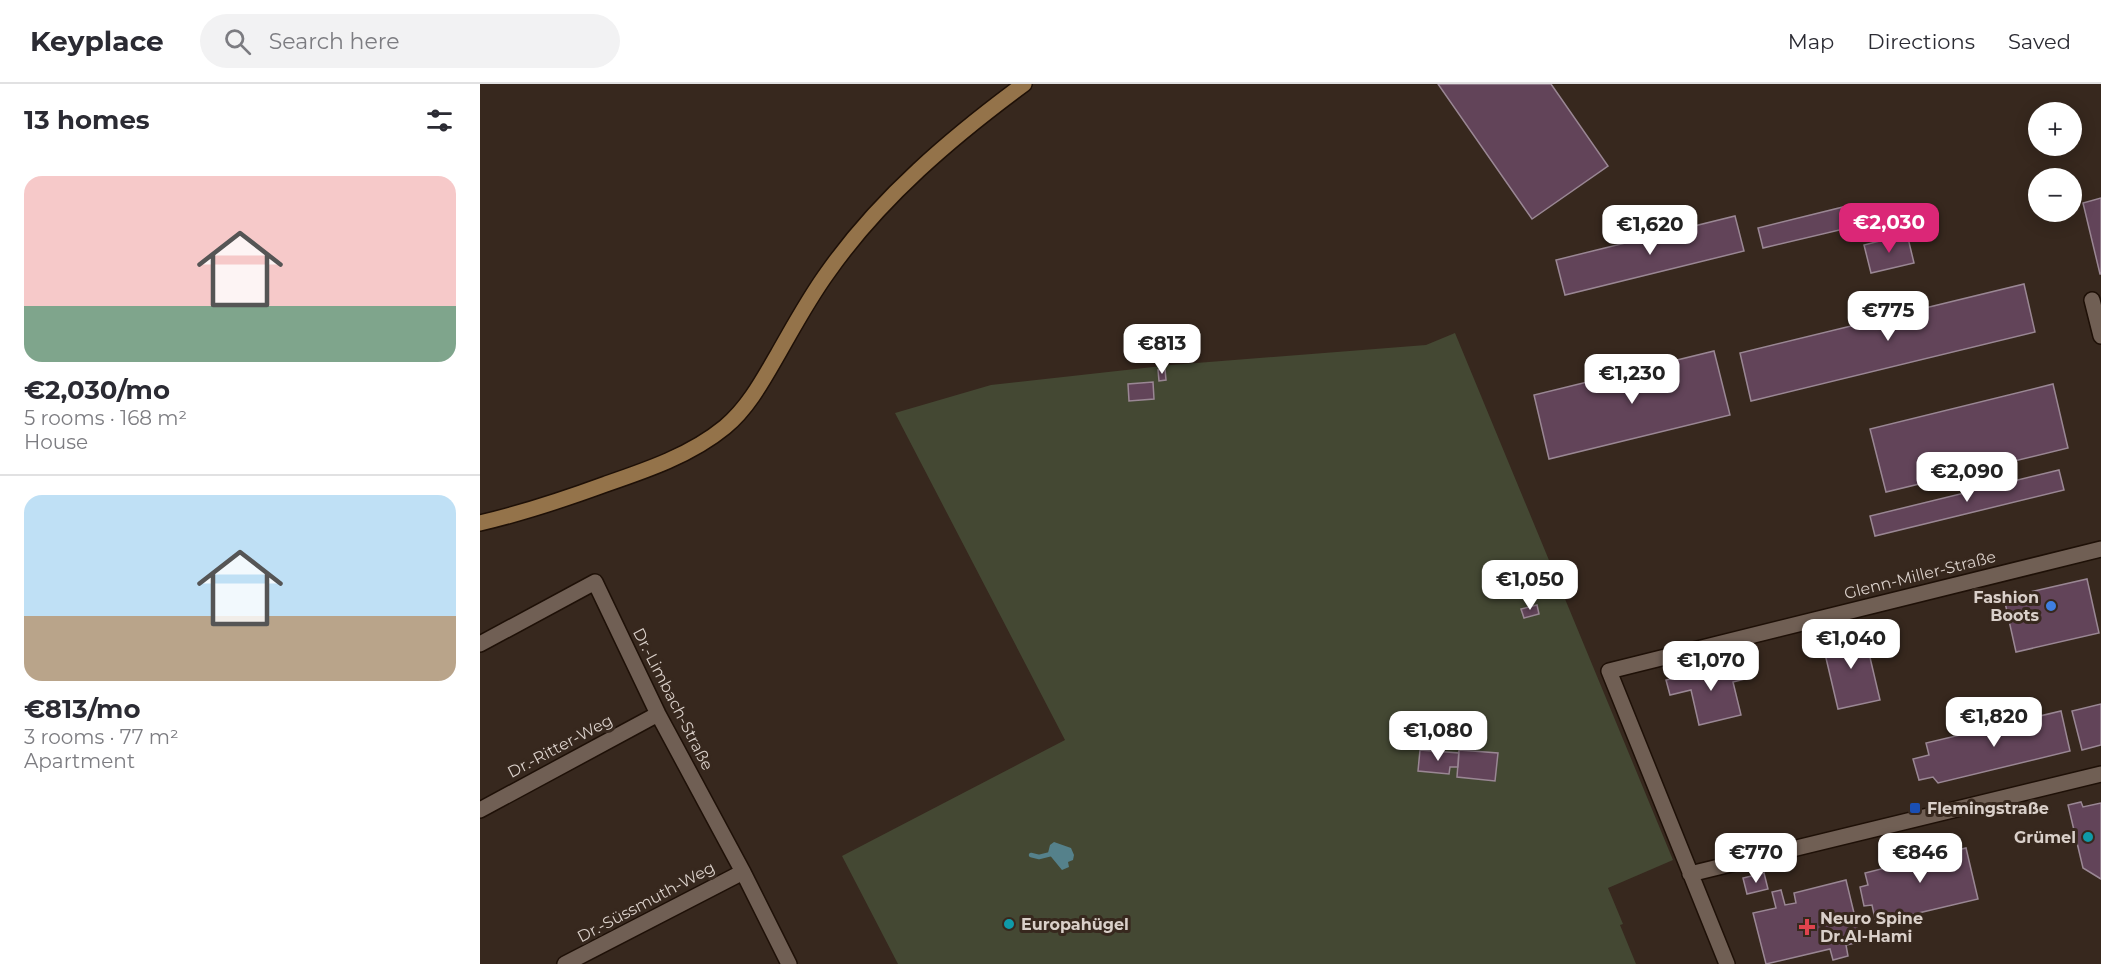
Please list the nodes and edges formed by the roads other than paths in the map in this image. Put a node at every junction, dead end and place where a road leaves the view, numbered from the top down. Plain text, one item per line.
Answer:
1 (1024, 84) edge
2 (2098, 299) edge
3 (2101, 336) edge
4 (480, 523) edge
5 (2101, 549) edge
6 (480, 644) edge
7 (658, 714) junction
8 (2101, 774) edge
9 (480, 810) edge
10 (743, 872) junction
11 (1690, 874) junction
12 (566, 964) edge
13 (789, 964) edge
14 (1727, 964) edge

1 - 4 street
2 - 3 street
5 - 11 street, Glenn-Miller-Straße
6 - 7 street, Dr.-Limbach-Straße
7 - 9 street, Dr.-Ritter-Weg
7 - 10 street, Dr.-Limbach-Straße
8 - 11 street
10 - 12 street, Dr.-Süssmuth-Weg
10 - 13 street, Dr.-Limbach-Straße
11 - 14 street

